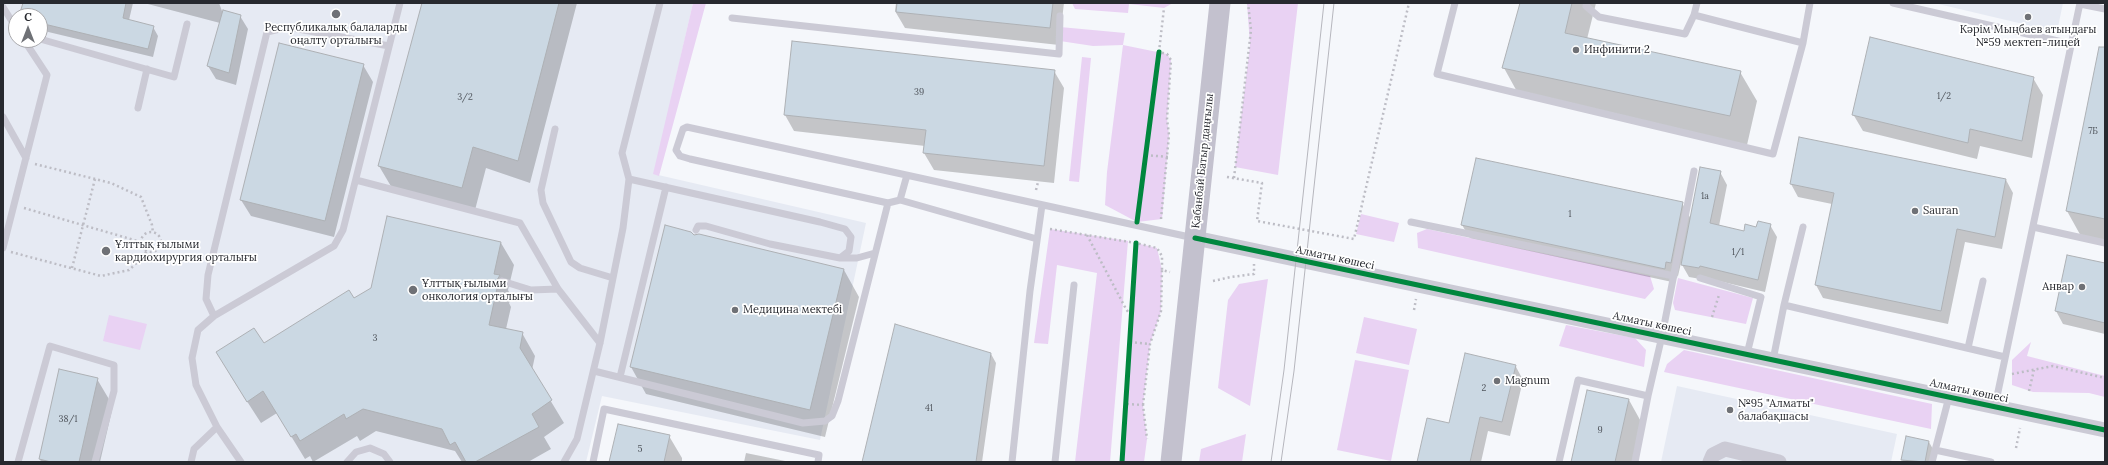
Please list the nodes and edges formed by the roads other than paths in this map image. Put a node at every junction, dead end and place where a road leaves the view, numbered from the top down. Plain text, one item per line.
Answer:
1 (400, 3) edge
2 (660, 3) edge
3 (1220, 3) edge
4 (1455, 3) edge
5 (1587, 3) edge
6 (1697, 3) edge
7 (1810, 3) edge
8 (1893, 3) edge
9 (2080, 3) edge
10 (2105, 9) edge
11 (1694, 15) junction
12 (1060, 16) dead end
13 (732, 18) dead end
14 (187, 24) dead end
15 (48, 41) edge
16 (1803, 43) junction
17 (2071, 44) junction
18 (389, 46) junction
19 (29, 48) edge
20 (147, 70) junction
21 (138, 108) dead end
22 (3, 117) edge
23 (555, 129) dead end
24 (25, 160) junction
25 (1694, 171) dead end
26 (907, 175) junction
27 (629, 179) junction
28 (356, 180) junction
29 (666, 187) junction
30 (900, 200) junction
31 (888, 203) junction
32 (1042, 205) junction
33 (1411, 222) dead end
34 (1803, 226) dead end
35 (2033, 227) junction
36 (696, 230) dead end
37 (1037, 238) junction
38 (1195, 238) junction
39 (2105, 243) edge
40 (3, 249) edge
41 (875, 253) junction
42 (840, 258) junction
43 (1674, 276) junction
44 (614, 278) junction
45 (1700, 278) dead end
46 (1983, 281) dead end
47 (502, 282) dead end
48 (1074, 285) dead end
49 (558, 288) junction
50 (1784, 306) junction
51 (214, 316) junction
52 (1662, 336) junction
53 (600, 344) junction
54 (1968, 348) junction
55 (1747, 354) junction
56 (2005, 357) junction
57 (1773, 360) junction
58 (594, 371) junction
59 (620, 377) junction
60 (1648, 396) junction
61 (1949, 397) junction
62 (1995, 406) junction
63 (217, 427) junction
64 (2105, 430) edge
65 (1935, 450) junction
66 (18, 462) edge
67 (95, 462) edge
68 (191, 462) edge
69 (241, 462) edge
70 (347, 462) edge
71 (390, 462) edge
72 (564, 462) edge
73 (593, 462) edge
74 (818, 462) edge
75 (1012, 462) edge
76 (1055, 462) edge
77 (1171, 462) edge
78 (1559, 462) edge
79 (1636, 462) edge
80 (1710, 462) edge
81 (1779, 462) edge
82 (1932, 462) edge
83 (1991, 462) edge

1 - 18 lane
2 - 27 lane
3 - 38 main road, Қабанбай Батыр даңғылы
4 - 16 lane
5 - 11 lane
6 - 11 lane
7 - 16 lane
8 - 17 lane
9 - 10 lane
9 - 17 lane
11 - 16 lane
12 - 13 lane
14 - 20 lane
15 - 20 lane
17 - 35 lane
18 - 28 lane
18 - 51 lane
19 - 24 lane
20 - 21 lane
22 - 24 lane
23 - 44 lane
24 - 40 lane
25 - 43 lane
26 - 30 lane
26 - 31 lane
26 - 32 lane
27 - 29 lane
27 - 44 lane
28 - 49 lane
28 - 51 lane
29 - 42 lane
29 - 59 lane
30 - 31 lane
30 - 37 lane
31 - 41 lane
32 - 37 lane
32 - 38 lane
33 - 43 lane
34 - 50 lane
35 - 39 lane
35 - 56 lane
36 - 42 lane
37 - 75 lane
38 - 52 street, Алматы көшесі
38 - 77 main road, Қабанбай Батыр даңғылы
41 - 42 lane
41 - 59 lane
43 - 52 lane
44 - 53 lane
45 - 55 lane
46 - 54 lane
47 - 49 lane
48 - 76 lane
49 - 53 lane
50 - 54 lane
50 - 57 lane
51 - 63 lane
52 - 55 street, Алматы көшесі
52 - 60 lane
53 - 58 lane
54 - 56 lane
55 - 57 street, Алматы көшесі
56 - 62 lane
57 - 61 street, Алматы көшесі
58 - 59 lane
58 - 72 lane
60 - 78 lane
60 - 79 lane
61 - 62 street, Алматы көшесі
61 - 65 lane
62 - 64 street, Алматы көшесі
63 - 68 lane
63 - 69 lane
65 - 82 lane
65 - 83 lane
66 - 67 lane
70 - 71 lane
73 - 74 lane
80 - 81 street

